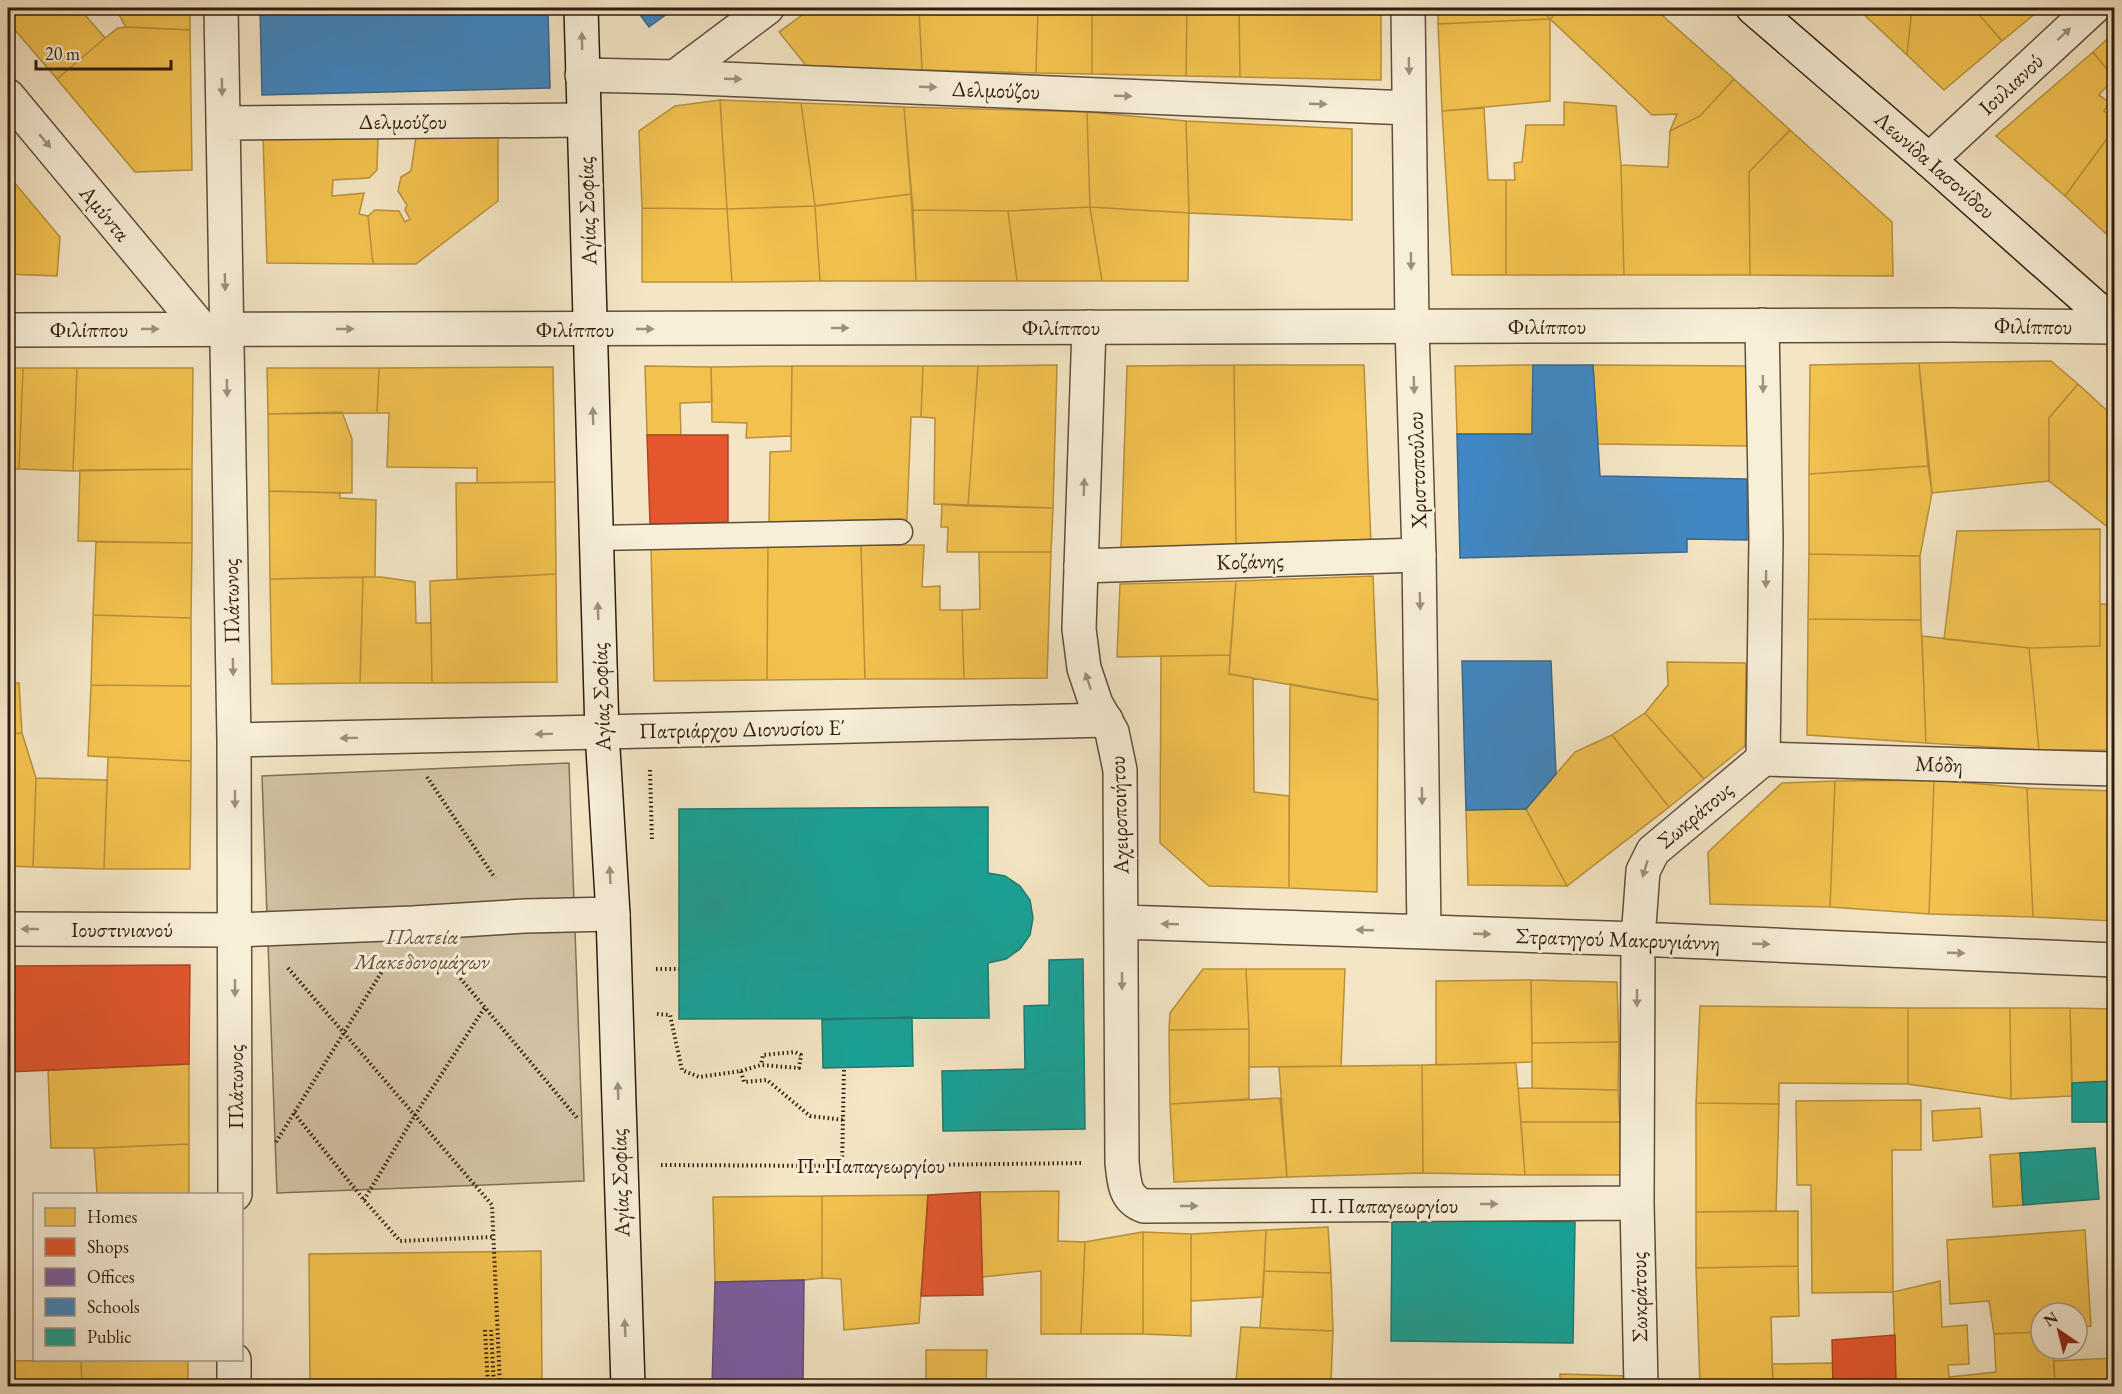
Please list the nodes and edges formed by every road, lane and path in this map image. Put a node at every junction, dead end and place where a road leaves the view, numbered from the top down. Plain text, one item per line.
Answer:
1 (221, 8) edge
2 (581, 8) edge
3 (767, 8) edge
4 (1408, 8) edge
5 (2093, 8) edge
6 (1762, 12) edge
7 (582, 75) junction
8 (675, 77) junction
9 (8, 96) edge
10 (1409, 108) junction
11 (584, 120) junction
12 (223, 123) junction
13 (1929, 160) junction
14 (1762, 325) junction
15 (2115, 326) edge
16 (1089, 327) junction
17 (1412, 327) junction
18 (590, 328) junction
19 (214, 329) junction
20 (8, 330) edge
21 (900, 532) dead end
22 (596, 538) junction
23 (1419, 555) junction
24 (1081, 566) junction
25 (1106, 720) junction
26 (602, 732) junction
27 (400, 737) junction
28 (234, 740) junction
29 (1763, 759) junction
30 (2115, 769) edge
31 (613, 914) junction
32 (525, 916) junction
33 (1122, 922) junction
34 (413, 923) junction
35 (8, 929) edge
36 (246, 930) junction
37 (1424, 932) junction
38 (1638, 939) junction
39 (2115, 960) edge
40 (656, 969) dead end
41 (679, 969) dead end
42 (485, 1007) junction
43 (657, 1014) dead end
44 (343, 1031) junction
45 (761, 1065) junction
46 (844, 1068) dead end
47 (741, 1071) junction
48 (294, 1113) junction
49 (415, 1115) junction
50 (844, 1120) junction
51 (275, 1143) dead end
52 (1122, 1162) junction
53 (620, 1165) junction
54 (842, 1166) junction
55 (235, 1193) edge
56 (364, 1200) junction
57 (1132, 1200) joint
58 (1637, 1203) junction
59 (494, 1237) junction
60 (485, 1330) dead end
61 (491, 1330) dead end
62 (234, 1361) edge
63 (234, 1386) edge
64 (488, 1386) edge
65 (494, 1386) edge
66 (500, 1386) edge
67 (628, 1386) edge
68 (1641, 1386) edge

1 -> 12 street, Πλάτωνος
7 -> 2 street, Αγίας Σοφίας
3 - 8 street
4 -> 10 street, Χριστοπούλου
13 -> 5 street, Ιουλιανού
6 - 13 street, Λεωνίδα Ιασονίδου
7 - 8 street, Δελμούζου
7 - 11 street, Αγίας Σοφίας
8 -> 10 street, Δελμούζου
9 -> 19 street, Αμύντα
10 -> 17 street, Χριστοπούλου
11 - 12 street, Δελμούζου
11 - 18 street, Αγίας Σοφίας
12 -> 19 street, Πλάτωνος
13 - 15 street, Λεωνίδα Ιασονίδου
14 - 15 street, Φιλίππου
14 - 17 street, Φιλίππου
14 -> 29 street
16 - 17 street, Φιλίππου
18 -> 16 street, Φιλίππου
24 -> 16 street, Αχειροποιήτου
17 -> 23 street, Χριστοπούλου
19 -> 18 street, Φιλίππου
22 -> 18 street, Αγίας Σοφίας
20 -> 19 street, Φιλίππου
19 -> 28 street, Πλάτωνος
21 - 22 lane
26 -> 22 street, Αγίας Σοφίας
23 - 24 street, Κοζάνης
23 -> 37 street, Χριστοπούλου
25 -> 24 street, Αχειροποιήτου
25 - 26 street, Πατριάρχου Διονυσίου Ε΄
25 - 33 street, Αχειροποιήτου
26 -> 27 street, Πατριάρχου Διονυσίου Ε΄
31 -> 26 street, Αγίας Σοφίας
27 -> 28 street, Πατριάρχου Διονυσίου Ε΄
27 - 32 path
28 -> 36 street, Πλάτωνος
29 - 30 street, Μόδη
29 -> 38 street, Σωκράτους
31 - 32 street, Ιουστινιανού
53 -> 31 street, Αγίας Σοφίας
32 - 34 street, Ιουστινιανού
37 -> 33 street, Στρατηγού Μακρυγιάννη
33 -> 52 street, Αχειροποιήτου
34 - 36 street, Ιουστινιανού
34 - 42 path
34 - 44 path
36 -> 35 street, Ιουστινιανού
36 - 44 path
36 -> 55 street, Πλάτωνος
37 -> 38 street, Στρατηγού Μακρυγιάννη
38 -> 39 street, Στρατηγού Μακρυγιάννη
38 -> 58 street, Σωκράτους
40 - 41 path
42 - 49 path
42 - 53 path
43 - 47 path
44 - 48 path
44 - 49 path
45 - 45 path
45 - 47 path
46 - 50 path
47 - 50 path
48 - 51 path
48 - 56 path
49 - 56 path
49 - 59 path
50 - 54 path
52 - 54 path, Π. Παπαγεωργίου
52 - 57 street, Αχειροποιήτου
53 - 54 path, Π. Παπαγεωργίου
67 -> 53 street, Αγίας Σοφίας
56 - 59 path
57 -> 58 street, Π. Παπαγεωργίου
58 - 68 street, Σωκράτους
59 - 66 path
60 - 64 path
61 - 65 path
62 - 63 street

